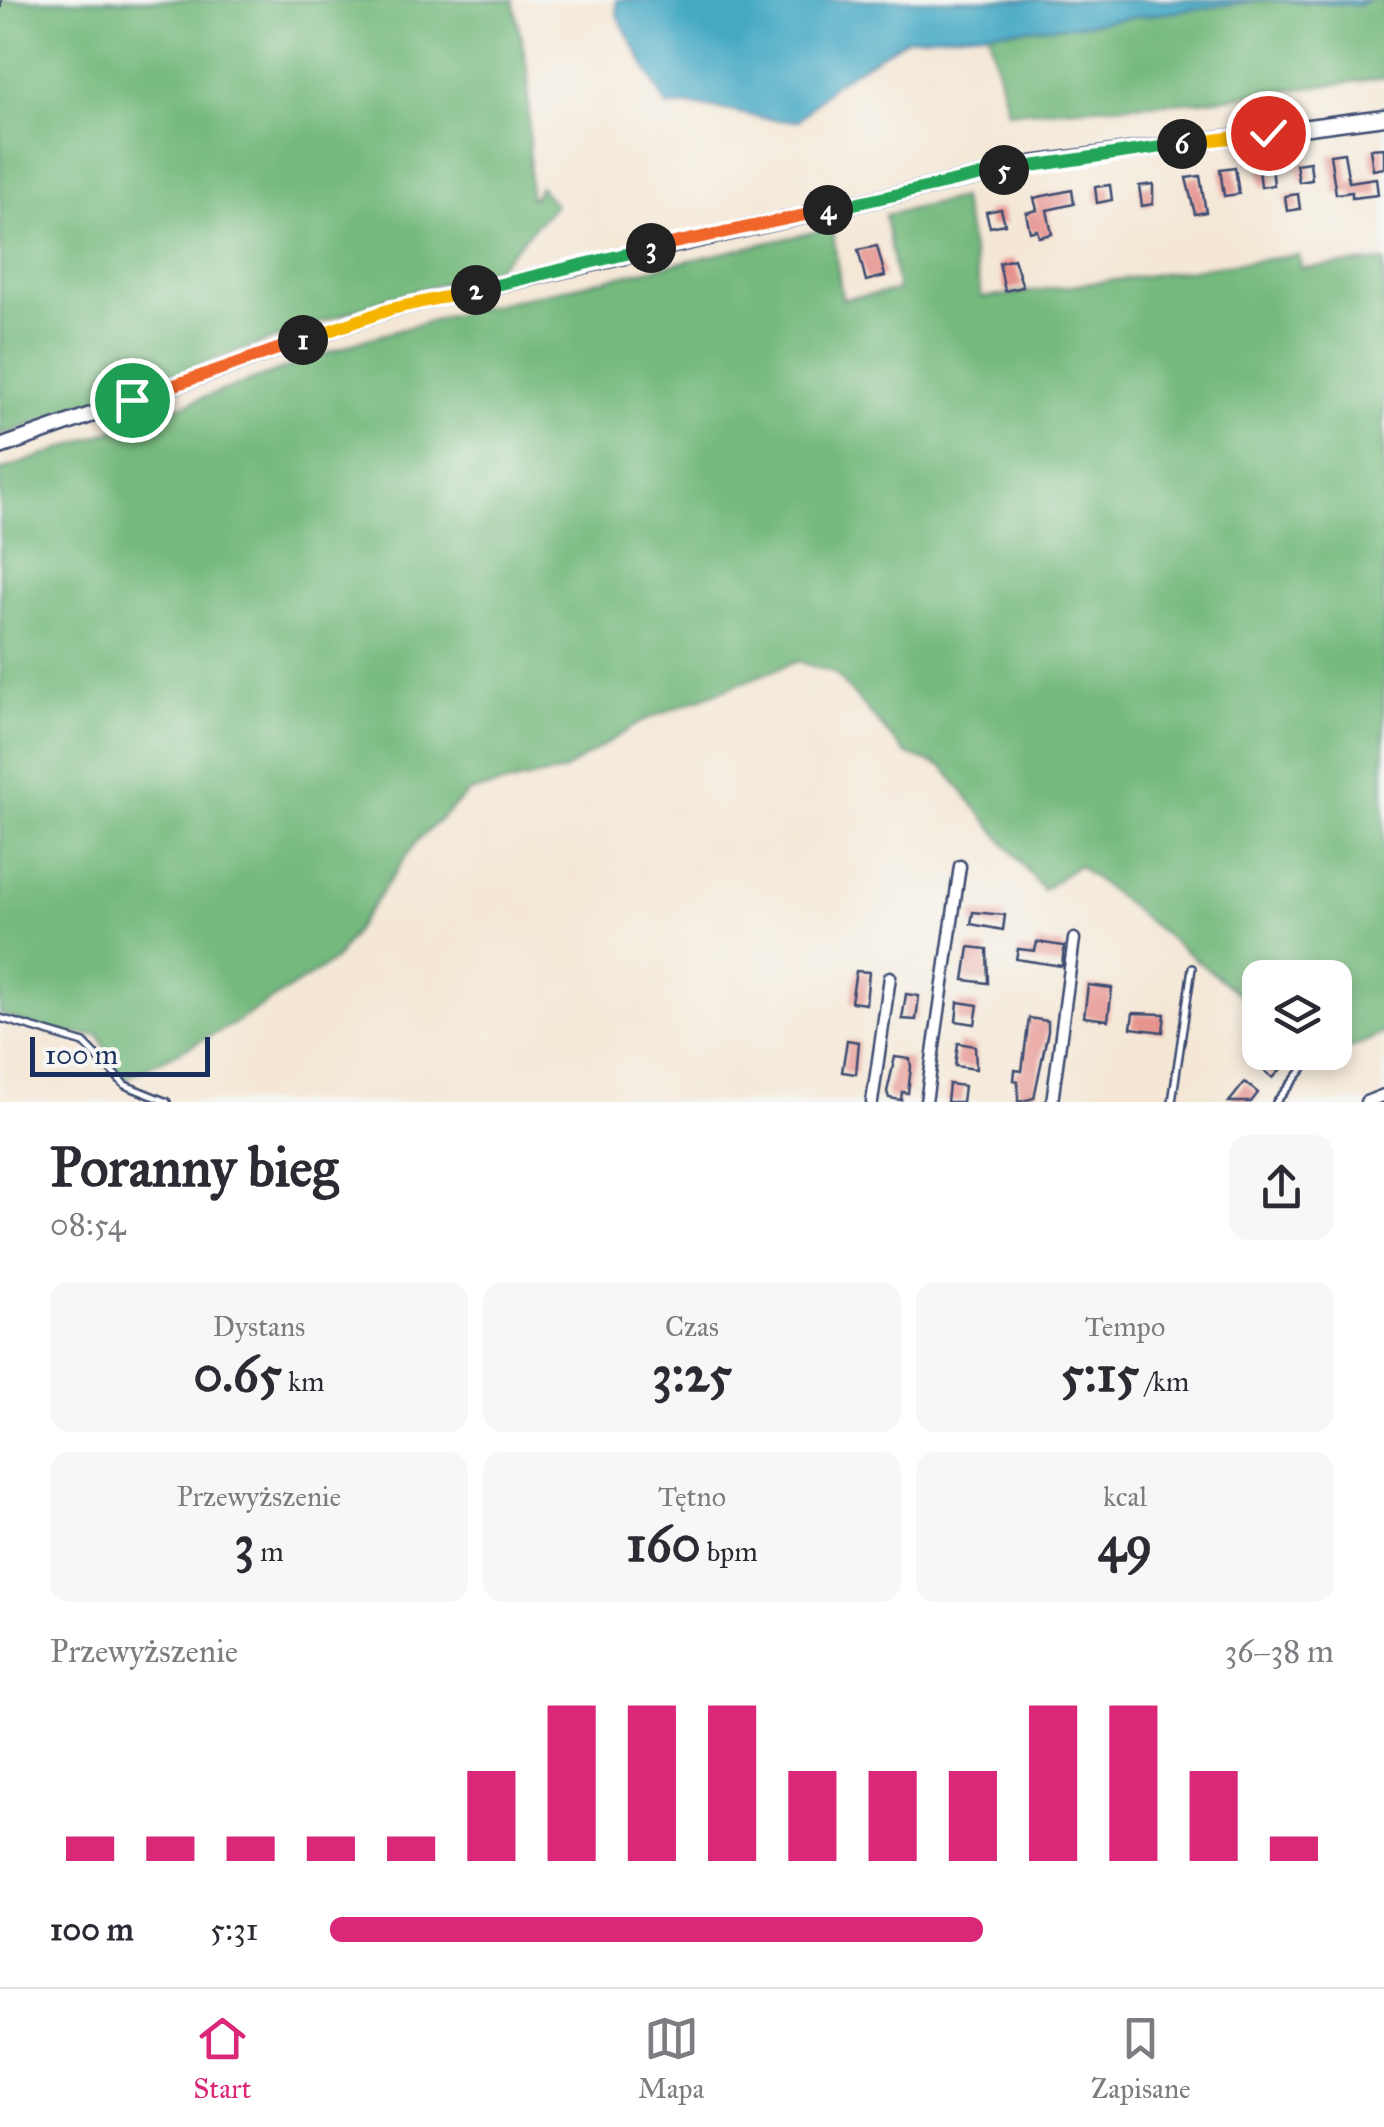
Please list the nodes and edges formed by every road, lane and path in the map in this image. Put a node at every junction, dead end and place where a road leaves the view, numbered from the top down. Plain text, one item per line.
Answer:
1 (1, 0) edge
2 (0, 24) edge
3 (1384, 117) edge
4 (1, 443) edge
5 (960, 866) dead end
6 (1074, 938) dead end
7 (1192, 968) dead end
8 (890, 977) dead end
9 (0, 1018) edge
10 (1302, 1070) edge
11 (1384, 1095) edge
12 (167, 1102) edge
13 (872, 1102) edge
14 (926, 1102) edge
15 (1052, 1102) edge
16 (1172, 1102) edge
17 (1276, 1102) edge
18 (1366, 1102) edge

1 - 2 path
3 - 4 main road
5 - 14 street
6 - 15 street
7 - 16 lane
8 - 13 street
9 - 12 lane
10 - 17 lane
11 - 18 street

